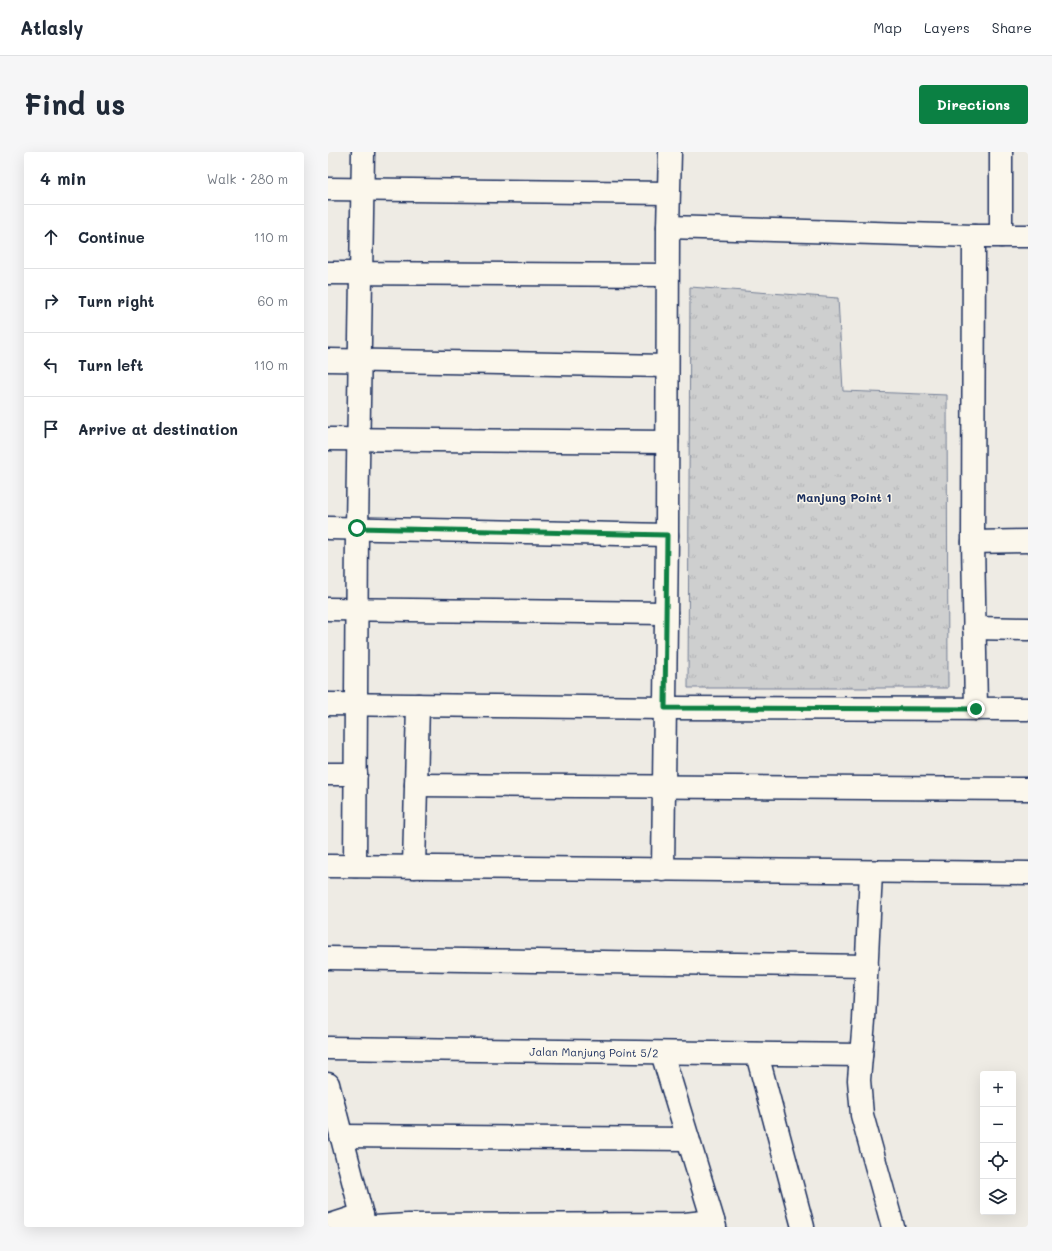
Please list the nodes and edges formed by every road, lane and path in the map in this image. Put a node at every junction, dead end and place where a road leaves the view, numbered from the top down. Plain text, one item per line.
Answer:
1 (363, 152) edge
2 (670, 152) edge
3 (1001, 152) edge
4 (328, 188) edge
5 (363, 189) junction
6 (668, 193) junction
7 (668, 227) junction
8 (974, 236) junction
9 (1001, 236) junction
10 (1028, 236) edge
11 (328, 273) edge
12 (361, 273) junction
13 (668, 275) junction
14 (328, 360) edge
15 (360, 360) junction
16 (667, 366) junction
17 (328, 439) edge
18 (359, 439) junction
19 (667, 442) junction
20 (328, 528) edge
21 (357, 528) junction
22 (667, 535) junction
23 (1028, 541) edge
24 (973, 542) junction
25 (328, 609) edge
26 (357, 610) junction
27 (666, 613) junction
28 (974, 628) junction
29 (1028, 629) edge
30 (328, 704) edge
31 (356, 704) junction
32 (418, 705) junction
33 (665, 708) junction
34 (976, 709) junction
35 (1028, 709) edge
36 (328, 774) edge
37 (356, 774) junction
38 (416, 785) junction
39 (664, 787) junction
40 (1028, 789) edge
41 (328, 866) edge
42 (355, 866) junction
43 (414, 867) junction
44 (663, 870) junction
45 (872, 872) junction
46 (1028, 873) edge
47 (328, 958) edge
48 (867, 966) junction
49 (328, 1048) edge
50 (662, 1053) junction
51 (757, 1054) junction
52 (861, 1055) junction
53 (328, 1084) edge
54 (341, 1136) junction
55 (688, 1139) junction
56 (367, 1223) edge
57 (714, 1224) edge
58 (328, 1226) edge
59 (803, 1227) edge
60 (893, 1227) edge

1 - 5 street
2 - 6 street
3 - 9 street
4 - 5 street
5 - 6 street
5 - 12 street
6 - 7 street
7 - 8 street
7 - 13 street
8 - 9 street
8 - 24 street
9 - 10 street
11 - 12 street
12 - 13 street
12 - 15 street
13 - 16 street
14 - 15 street
15 - 16 street
15 - 18 street
16 - 19 street
17 - 18 street
18 - 19 street
18 - 21 street
19 - 22 street
20 - 21 street
21 - 22 street
21 - 26 street
22 - 27 street
23 - 24 street
24 - 28 street
25 - 26 street
26 - 27 street
26 - 31 street
27 - 33 street
28 - 29 street
28 - 34 street
30 - 31 street
31 - 32 street
31 - 37 street
32 - 33 street
32 - 38 street
33 - 34 street
33 - 39 street
34 - 35 street
36 - 37 street
37 - 42 street
38 - 39 street
38 - 43 street
39 - 40 street
39 - 44 street
41 - 42 street
42 - 43 street
43 - 44 street
44 - 45 street
45 - 46 street
45 - 48 street
47 - 48 street
48 - 52 street
49 - 50 street, Jalan Manjung Point 5/2
50 - 51 street, Jalan Manjung Point 5/2
50 - 55 street
51 - 52 street, Jalan Manjung Point 5/2
51 - 59 street
52 - 60 street
53 - 54 street
54 - 55 street
54 - 56 street
55 - 57 street
56 - 57 street
56 - 58 street

